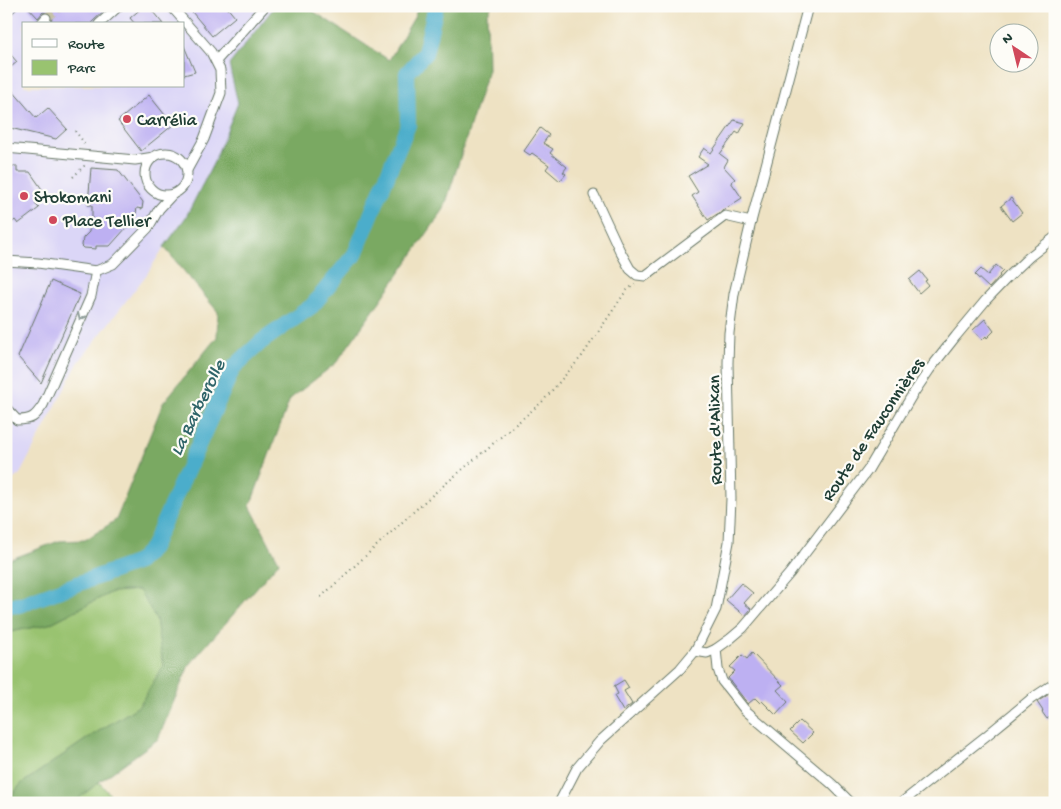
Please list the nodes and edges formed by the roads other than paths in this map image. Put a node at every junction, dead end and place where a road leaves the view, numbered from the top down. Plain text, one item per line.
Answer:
1 (119, 6) edge
2 (171, 6) edge
3 (265, 6) edge
4 (808, 6) edge
5 (101, 22) edge
6 (185, 22) edge
7 (185, 22) edge
8 (216, 61) junction
9 (6, 148) edge
10 (197, 153) junction
11 (177, 156) junction
12 (154, 157) junction
13 (135, 160) junction
14 (187, 170) junction
15 (145, 176) junction
16 (155, 192) junction
17 (172, 194) junction
18 (594, 194) dead end
19 (158, 209) junction
20 (751, 222) junction
21 (1055, 236) edge
22 (6, 261) edge
23 (96, 271) junction
24 (6, 408) edge
25 (716, 649) junction
26 (695, 651) junction
27 (1055, 683) edge
28 (559, 803) edge
29 (851, 803) edge
30 (901, 803) edge

1 - 5 street
2 - 7 street
3 - 8 street
4 - 20 street, Route d'Alixan
6 - 8 street
8 - 10 street
9 - 13 street
10 - 11 street
10 - 14 street
11 - 12 street
11 - 14 street
12 - 13 street
12 - 15 street
13 - 15 street
14 - 17 street
15 - 16 street
16 - 17 street
16 - 19 street
17 - 19 street
18 - 20 street
19 - 23 street
20 - 26 street, Route d'Alixan
21 - 25 street, Route de Fauconnières
22 - 23 street
23 -> 24 street
25 - 26 street
25 - 29 street
26 - 28 street, Route d'Alixan
27 - 30 street

